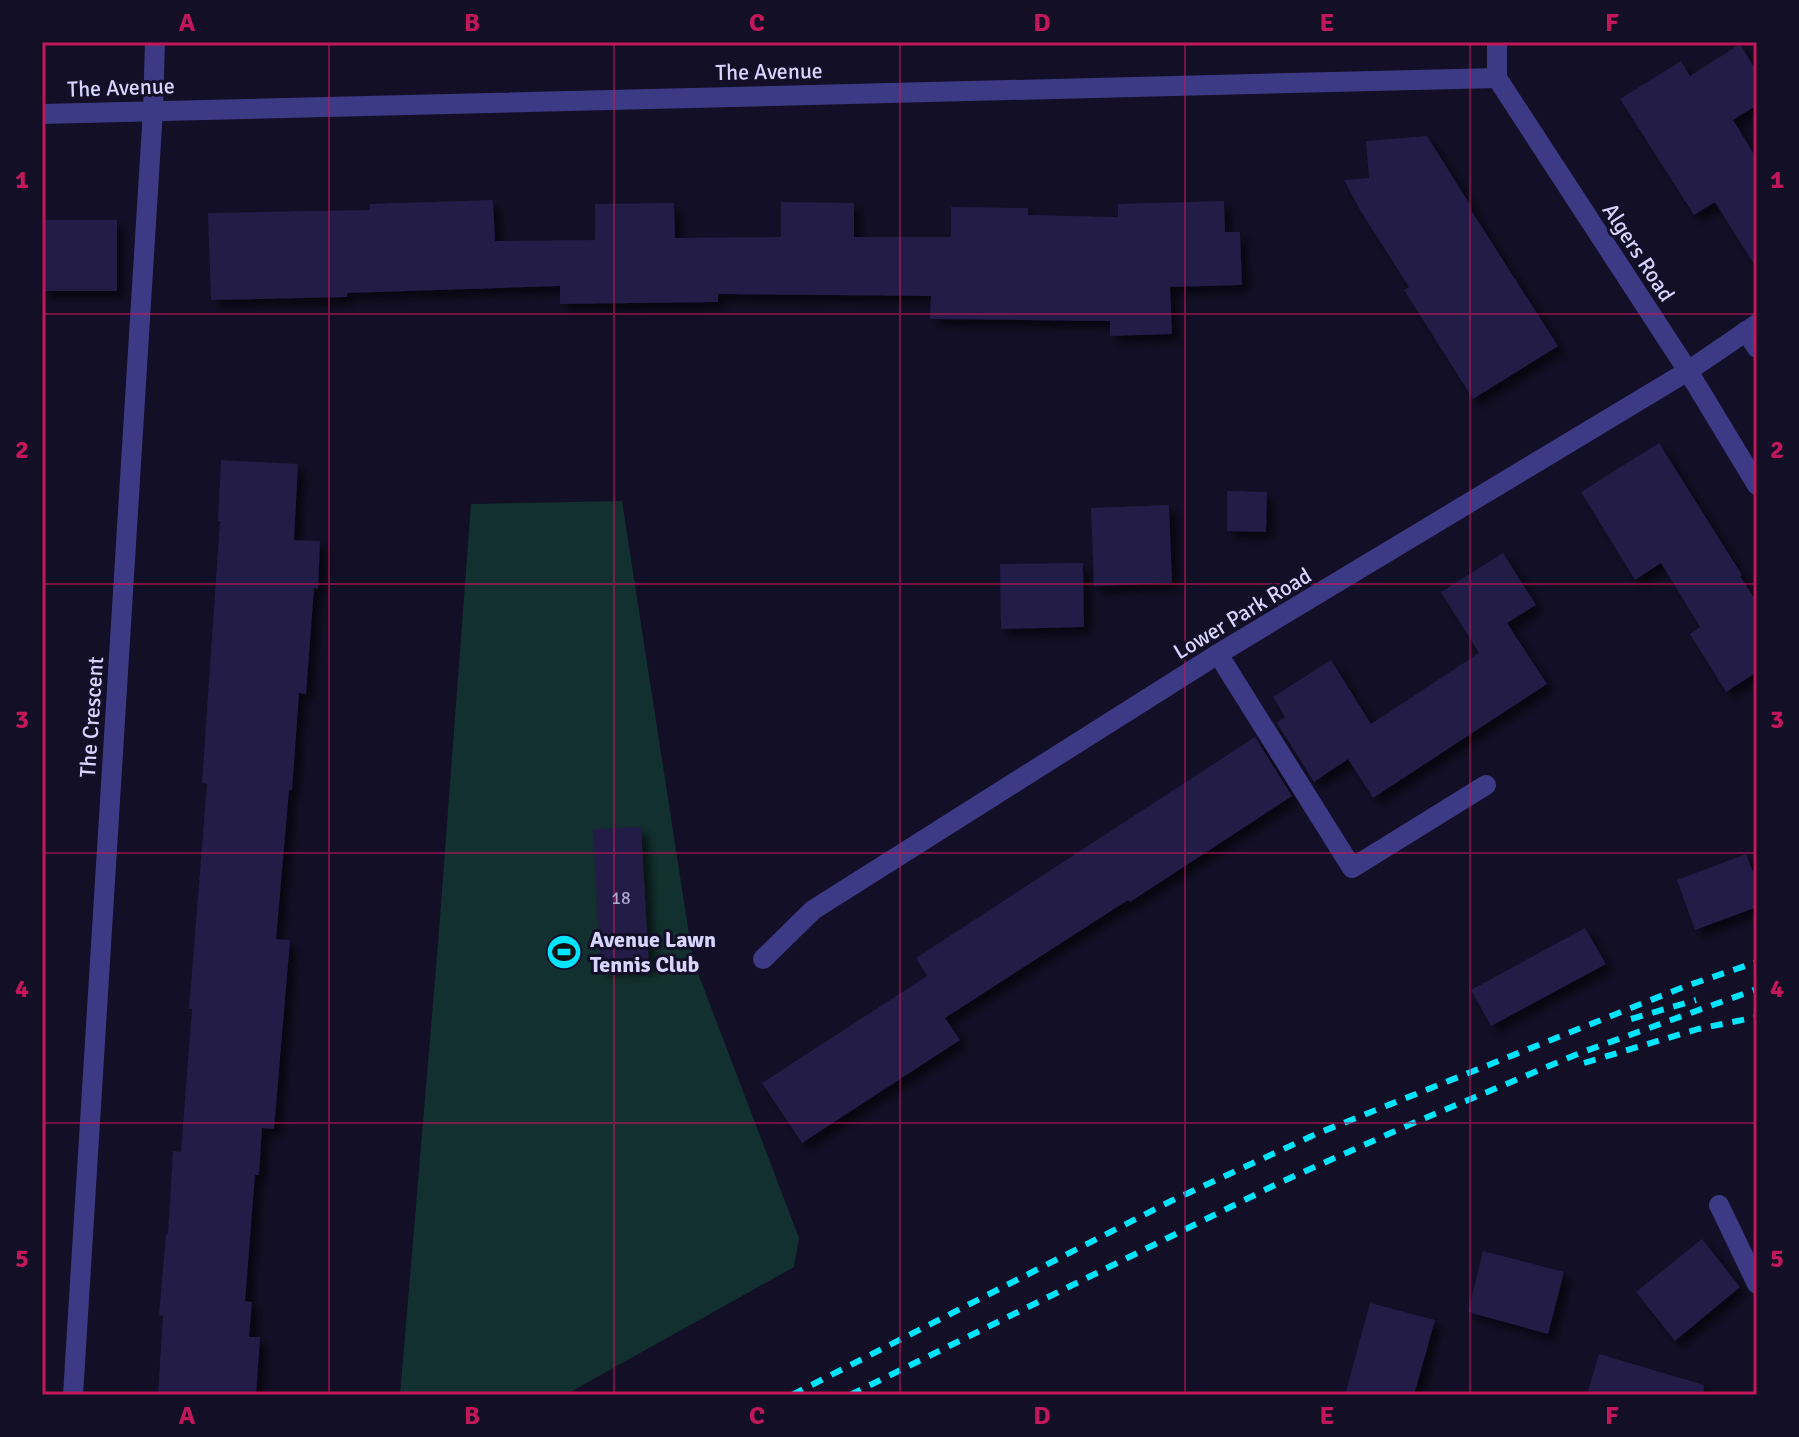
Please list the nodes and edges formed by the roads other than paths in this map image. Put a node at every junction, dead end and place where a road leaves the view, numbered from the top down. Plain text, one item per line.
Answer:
1 (155, 42) edge
2 (1497, 42) edge
3 (1497, 78) junction
4 (153, 110) junction
5 (42, 114) edge
6 (1753, 335) edge
7 (1688, 371) junction
8 (1757, 485) edge
9 (1218, 654) junction
10 (1486, 785) dead end
11 (763, 959) dead end
12 (1719, 1205) dead end
13 (1757, 1284) edge
14 (73, 1395) edge

1 - 4 street, The Crescent
2 - 3 street
3 - 4 street, The Avenue
3 - 7 street, Algers Road
4 - 5 street, The Avenue
4 - 14 street, The Crescent
6 - 7 street, Lower Park Road
7 - 8 street, Algers Road
7 - 9 street, Lower Park Road
9 - 10 street
9 - 11 street, Lower Park Road
12 - 13 street

